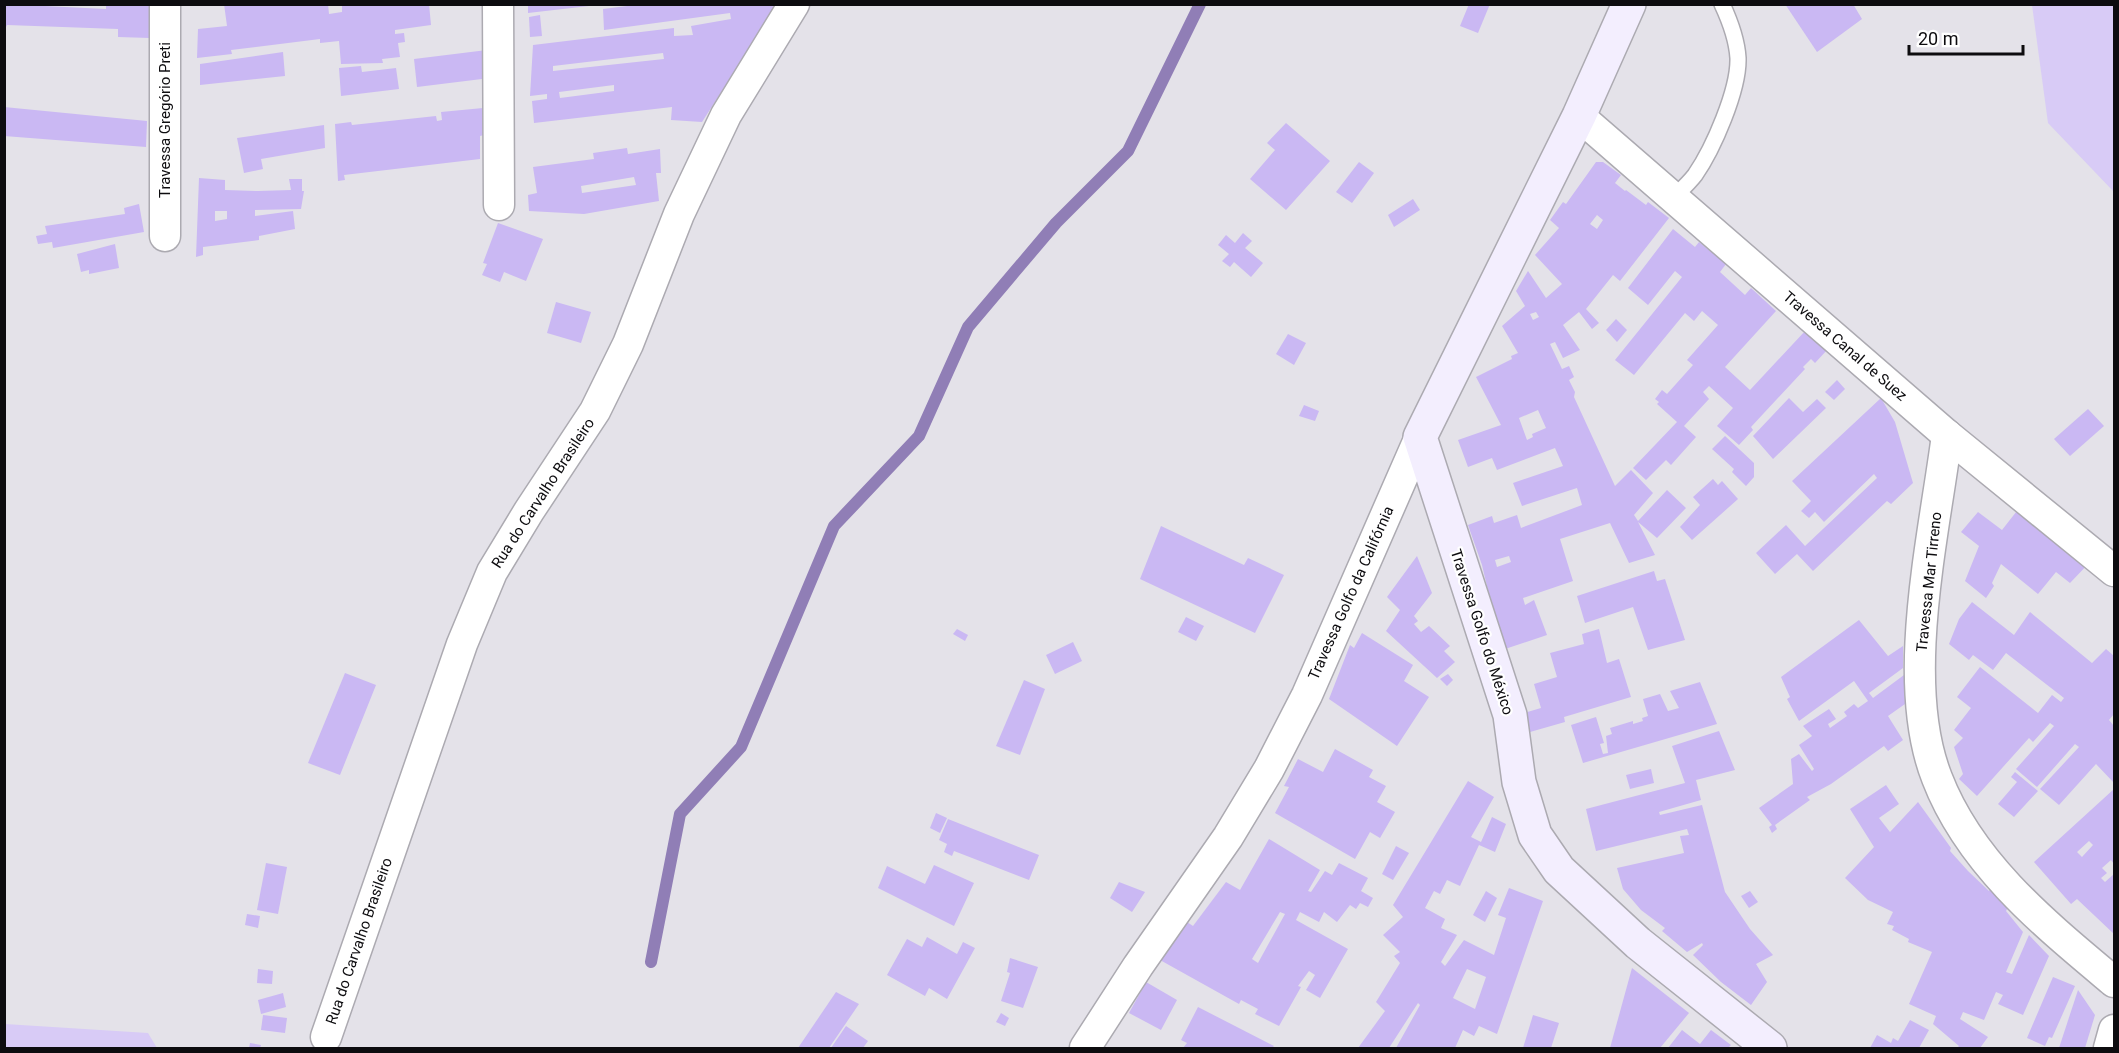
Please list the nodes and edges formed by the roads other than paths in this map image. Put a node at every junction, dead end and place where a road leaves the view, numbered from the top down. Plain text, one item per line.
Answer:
1 (165, 4) edge
2 (498, 4) edge
3 (794, 4) edge
4 (1629, 4) edge
5 (1722, 4) edge
6 (1579, 116) junction
7 (1672, 199) junction
8 (499, 205) dead end
9 (165, 236) dead end
10 (1947, 435) junction
11 (1420, 437) junction
12 (2115, 571) edge
13 (2115, 982) edge
14 (2115, 1029) edge
15 (326, 1037) dead end
16 (1085, 1048) edge
17 (1770, 1048) edge
18 (2109, 1048) edge

1 - 9 street, Travessa Gregório Preti
2 - 8 street
3 - 15 street, Rua do Carvalho Brasileiro
4 - 6 street, Travessa Golfo da Califórnia
5 - 7 lane
6 - 7 street, Travessa Canal de Suez
6 - 11 street, Travessa Golfo da Califórnia
7 - 10 street, Travessa Canal de Suez
10 - 12 street, Travessa Canal de Suez
10 - 13 street, Travessa Mar Tirreno
11 - 16 street, Travessa Golfo da Califórnia
11 - 17 street, Travessa Golfo do México
14 - 18 street

